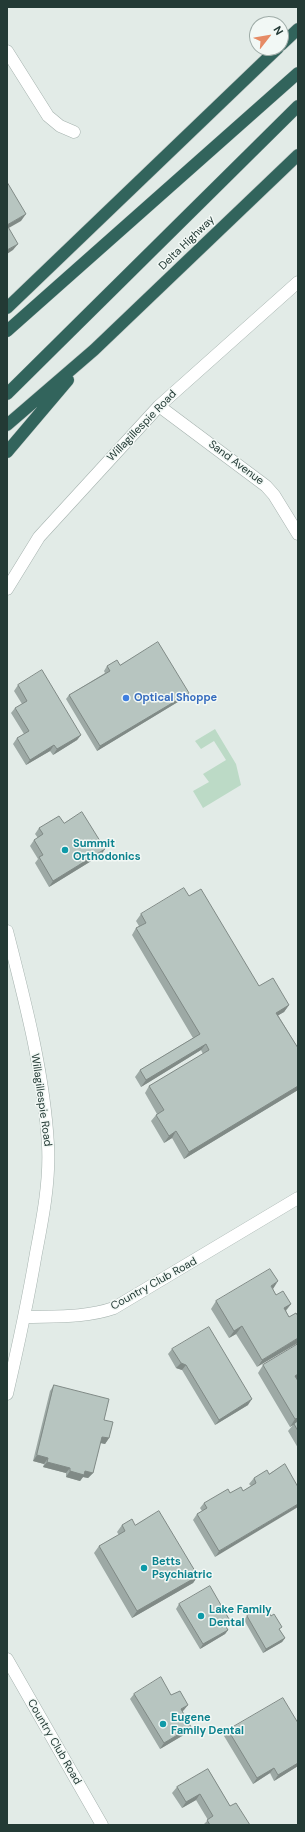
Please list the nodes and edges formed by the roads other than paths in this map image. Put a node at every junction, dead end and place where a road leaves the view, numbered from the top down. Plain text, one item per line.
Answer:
1 (298, 29) edge
2 (289, 37) edge
3 (7, 51) edge
4 (270, 56) edge
5 (298, 73) edge
6 (298, 106) edge
7 (74, 132) dead end
8 (298, 155) edge
9 (298, 282) edge
10 (7, 308) edge
11 (7, 331) edge
12 (94, 350) junction
13 (7, 394) edge
14 (159, 406) junction
15 (7, 425) edge
16 (7, 452) edge
17 (298, 534) edge
18 (7, 589) edge
19 (7, 931) edge
20 (298, 1198) edge
21 (25, 1318) junction
22 (7, 1394) edge
23 (7, 1659) edge
24 (102, 1825) edge

1 - 2 highway
3 - 7 street
4 - 10 highway
5 - 11 highway
6 - 13 highway
8 - 12 highway, Delta Highway
9 - 14 street, Willagillespie Road
12 - 15 highway
12 - 16 highway
14 - 17 street, Sand Avenue
14 - 18 street, Willagillespie Road
19 - 21 street, Willagillespie Road
20 - 21 street, Country Club Road
21 - 22 street
23 - 24 street, Country Club Road

